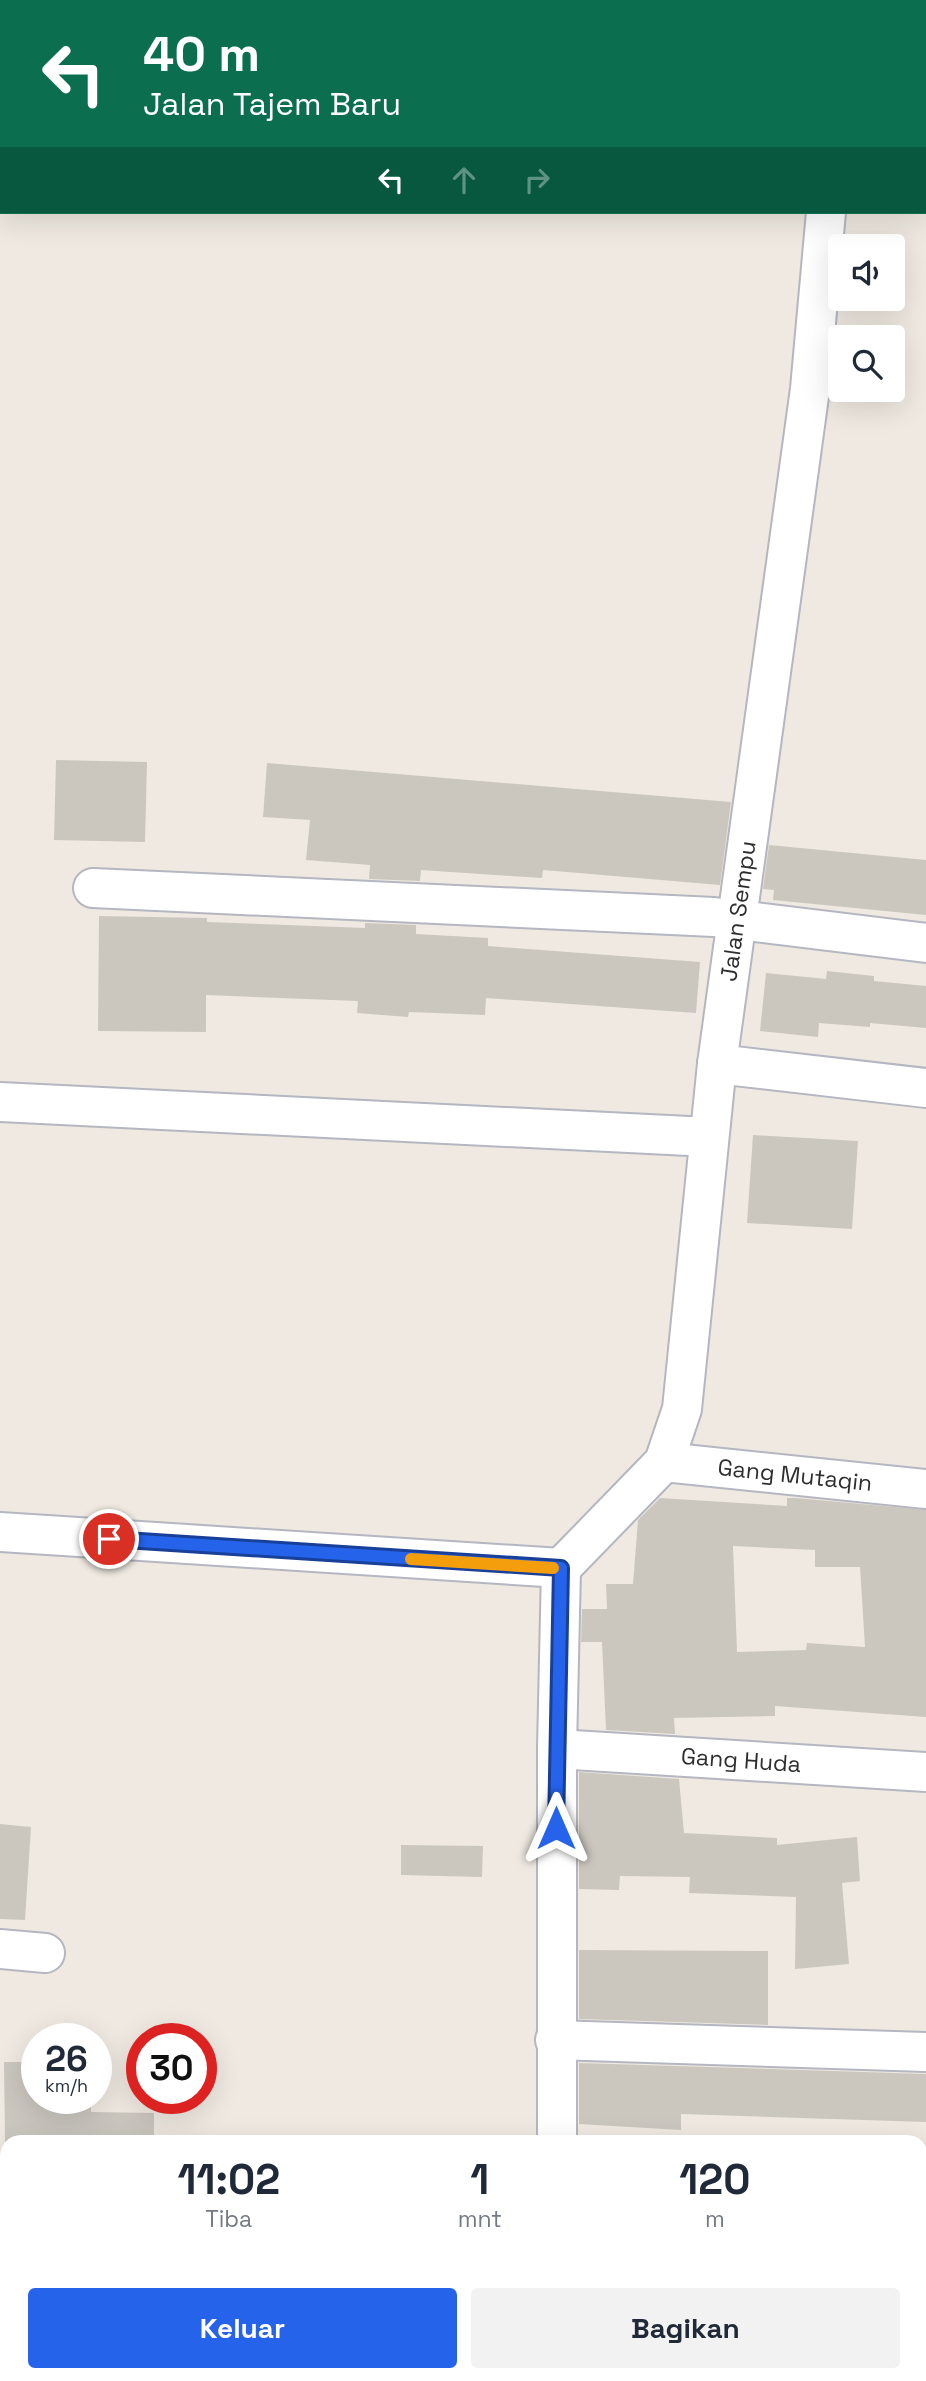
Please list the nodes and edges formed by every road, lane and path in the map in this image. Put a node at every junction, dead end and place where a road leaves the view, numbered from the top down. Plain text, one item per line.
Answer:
1 (826, 214) edge
2 (93, 888) dead end
3 (737, 920) junction
4 (926, 943) edge
5 (717, 1064) junction
6 (926, 1088) edge
7 (0, 1102) edge
8 (709, 1137) junction
9 (664, 1462) junction
10 (926, 1489) edge
11 (0, 1532) edge
12 (561, 1568) junction
13 (557, 1749) junction
14 (926, 1772) edge
15 (0, 1950) edge
16 (45, 1953) dead end
17 (555, 2040) junction
18 (926, 2052) edge
19 (557, 2135) edge

1 - 3 street, Jalan Sempu
2 - 3 street
3 - 4 street
3 - 5 street, Jalan Sempu
5 - 6 street
5 - 8 street, Jalan Sempu
7 - 8 street
8 - 9 street, Jalan Sempu
9 - 10 street, Gang Mutaqin
9 - 12 street, Jalan Sempu
11 - 12 street
12 - 13 street
13 - 14 street, Gang Huda
13 - 17 street
15 - 16 street
17 - 18 street
17 - 19 street

